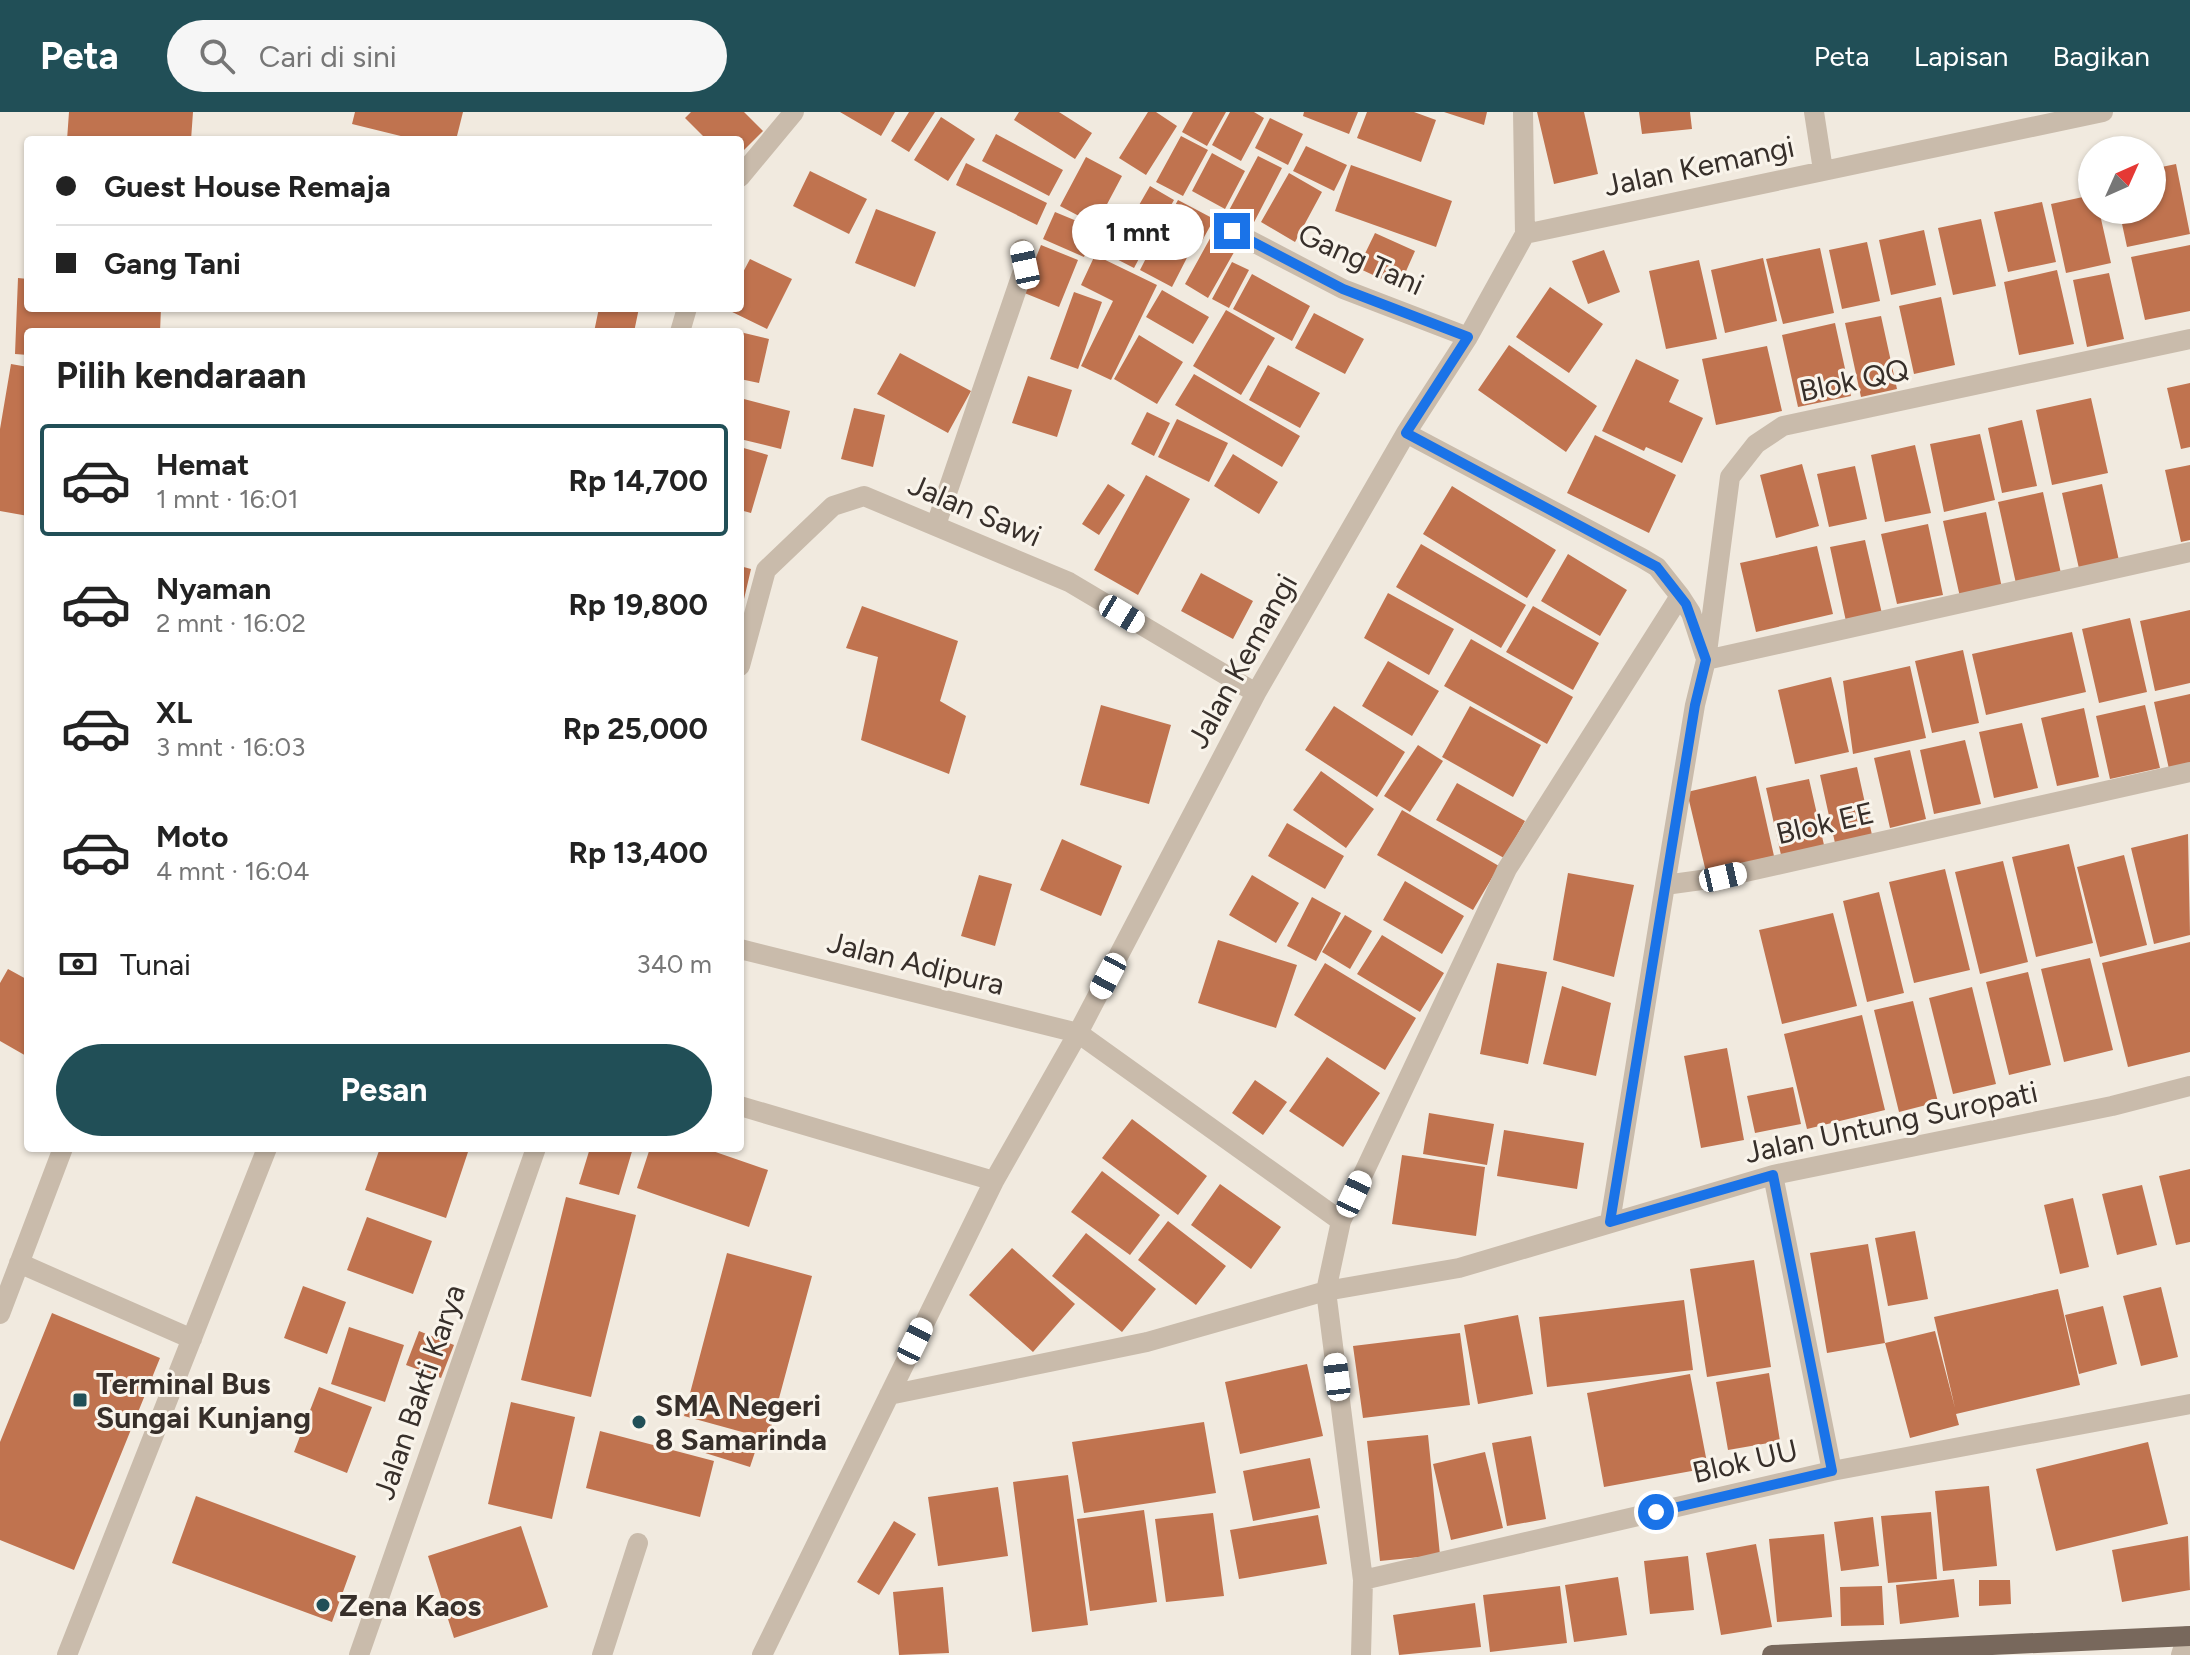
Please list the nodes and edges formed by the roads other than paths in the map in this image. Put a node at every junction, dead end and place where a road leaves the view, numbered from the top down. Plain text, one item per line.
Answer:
1 (794, 112) edge
2 (1523, 112) edge
3 (1814, 112) edge
4 (2103, 112) edge
5 (2006, 121) edge
6 (1823, 170) junction
7 (744, 172) edge
8 (1232, 231) dead end
9 (1525, 234) junction
10 (1022, 249) dead end
11 (1468, 337) junction
12 (2190, 339) edge
13 (1406, 433) junction
14 (936, 525) junction
15 (2190, 552) edge
16 (1680, 596) junction
17 (744, 651) edge
18 (1706, 660) junction
19 (1256, 693) junction
20 (2190, 772) edge
21 (1665, 885) junction
22 (744, 950) edge
23 (1078, 1033) junction
24 (2190, 1086) edge
25 (744, 1107) edge
26 (61, 1152) edge
27 (265, 1152) edge
28 (535, 1152) edge
29 (1773, 1175) junction
30 (994, 1181) junction
31 (1341, 1221) junction
32 (1610, 1222) junction
33 (19, 1263) junction
34 (1326, 1291) junction
35 (0, 1314) edge
36 (192, 1339) junction
37 (889, 1395) junction
38 (2190, 1404) edge
39 (1832, 1471) junction
40 (638, 1543) dead end
41 (1363, 1580) junction
42 (2186, 1642) edge
43 (67, 1655) edge
44 (359, 1655) edge
45 (602, 1655) edge
46 (762, 1655) edge
47 (1361, 1655) edge
48 (1775, 1655) edge

1 - 7 street
2 - 9 street
3 - 6 street
4 - 5 street, Jalan Kemangi
5 - 6 street, Jalan Kemangi
6 - 9 street, Jalan Kemangi
8 - 11 street, Gang Tani
9 - 11 street, Jalan Kemangi
10 - 14 street
11 - 13 street, Jalan Kemangi
12 - 18 street, Blok QQ
13 - 16 street
13 - 19 street, Jalan Kemangi
14 - 17 street, Jalan Sawi
14 - 19 street, Jalan Sawi
15 - 18 street
16 - 18 street
16 - 31 street
18 - 21 street, Blok QQ
19 - 23 street, Jalan Kemangi
20 - 21 street, Blok EE
21 - 32 street
22 - 23 street, Jalan Adipura
23 - 30 street, Jalan Kemangi
23 - 31 street
24 - 29 street, Jalan Untung Suropati
25 - 30 street
26 - 33 street
27 - 36 street
28 - 44 street, Jalan Bakti Karya
29 - 32 street, Jalan Untung Suropati
29 - 39 street
30 - 37 street, Jalan Kemangi
31 - 34 street
32 - 34 street, Jalan Untung Suropati
33 - 35 street
33 - 36 street
34 - 37 street, Jalan Untung Suropati
34 - 41 street
36 - 43 street
37 - 46 street, Jalan Kemangi
38 - 39 street, Blok UU
39 - 41 street, Blok UU
40 - 45 street
41 - 47 street
42 - 48 main road

